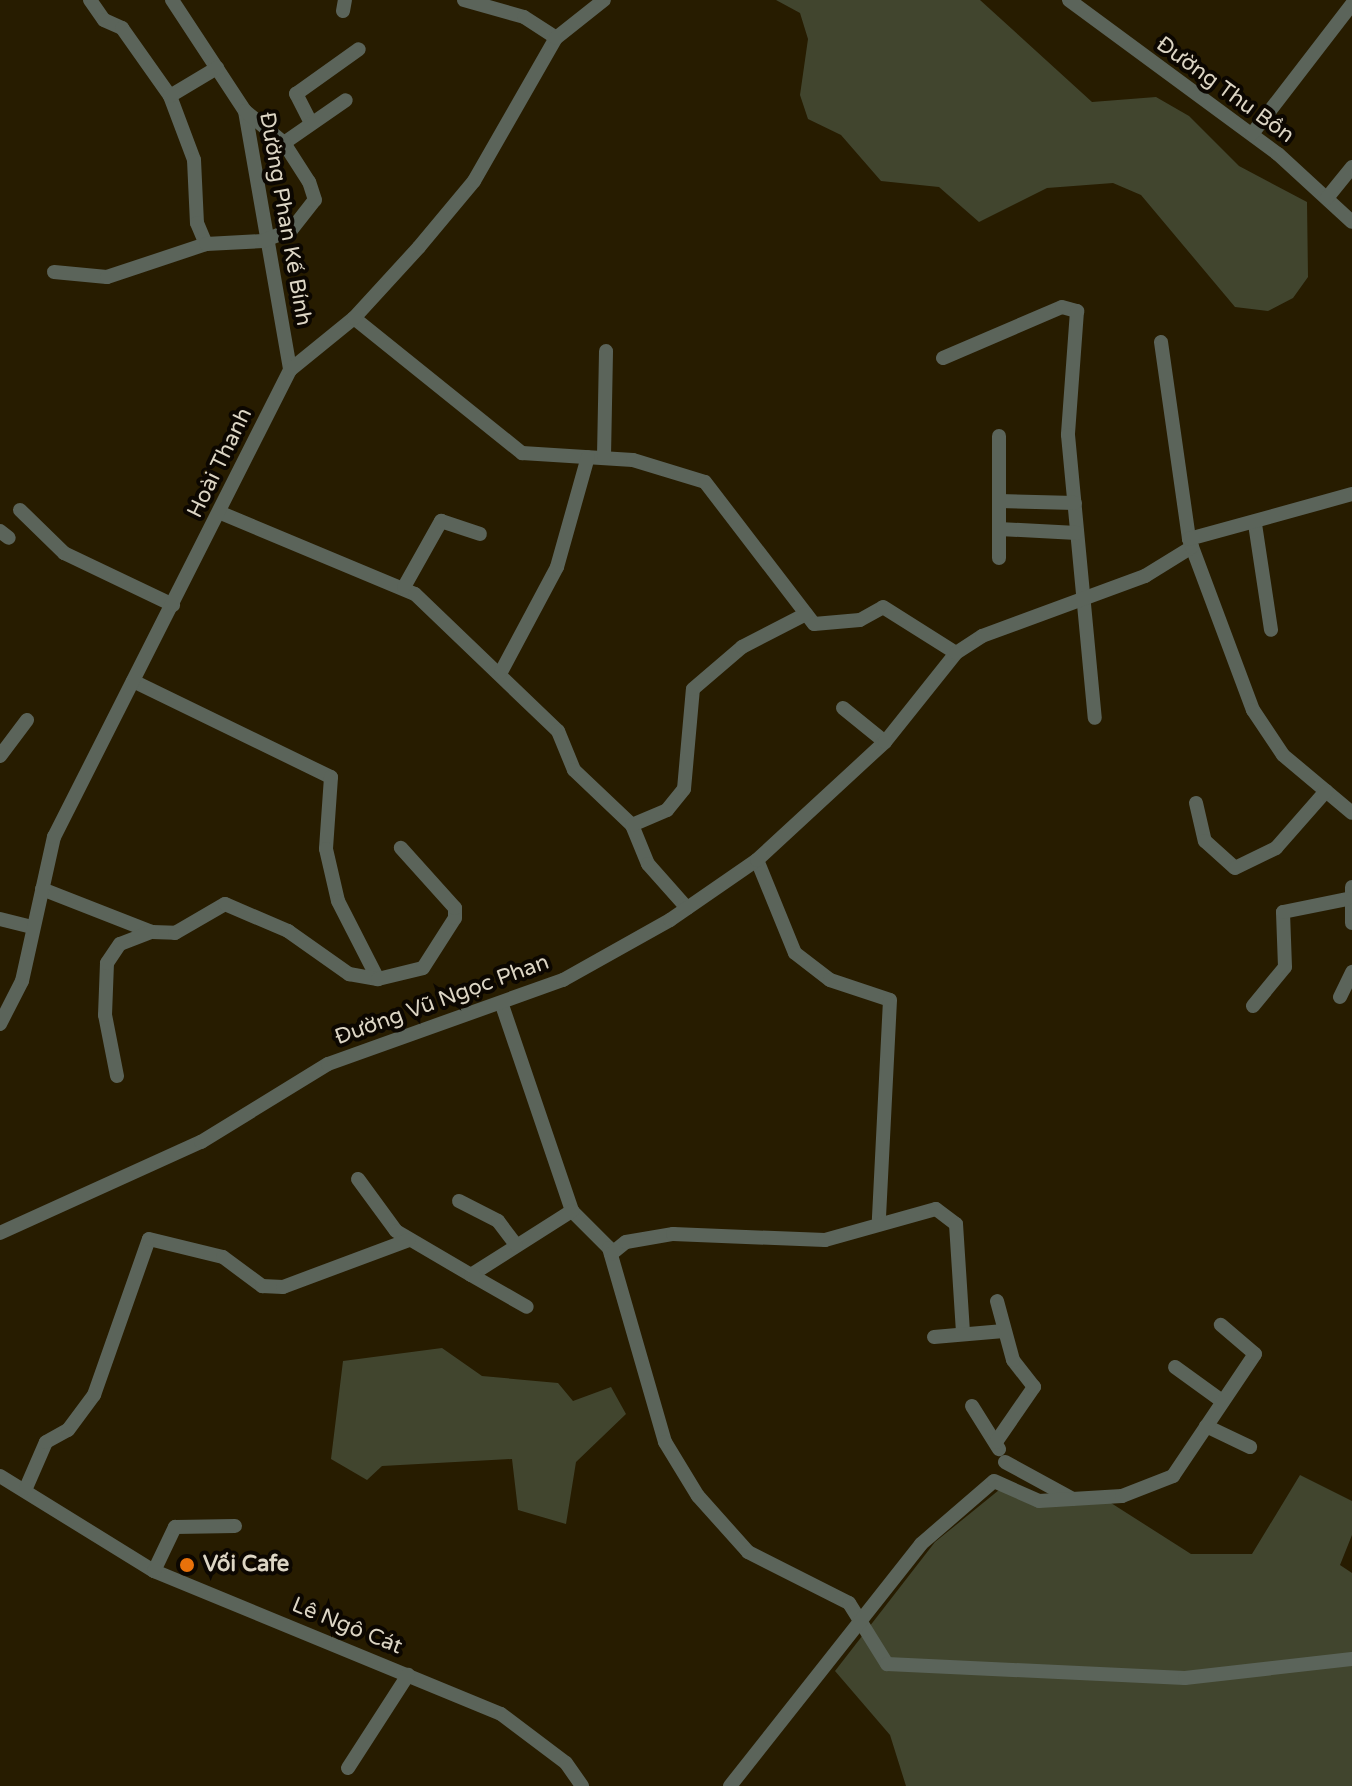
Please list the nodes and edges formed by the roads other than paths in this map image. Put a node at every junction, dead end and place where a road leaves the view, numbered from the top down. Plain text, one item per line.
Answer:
1 (90, 0) edge
2 (172, 0) edge
3 (464, 0) edge
4 (604, 0) edge
5 (1069, 0) edge
6 (1352, 4) edge
7 (556, 38) junction
8 (359, 49) dead end
9 (217, 68) junction
10 (170, 96) junction
11 (346, 100) dead end
12 (245, 111) junction
13 (311, 123) junction
14 (1252, 134) junction
15 (284, 143) junction
16 (1352, 167) edge
17 (1327, 198) junction
18 (1352, 222) edge
19 (263, 241) junction
20 (206, 244) junction
21 (54, 272) dead end
22 (354, 318) junction
23 (1161, 342) dead end
24 (606, 351) dead end
25 (943, 358) dead end
26 (290, 370) junction
27 (999, 436) dead end
28 (604, 456) junction
29 (588, 457) junction
30 (1352, 494) edge
31 (999, 501) junction
32 (1075, 503) junction
33 (20, 510) dead end
34 (221, 513) junction
35 (1255, 524) junction
36 (999, 529) junction
37 (1077, 533) junction
38 (480, 534) dead end
39 (1190, 543) junction
40 (999, 558) dead end
41 (404, 587) junction
42 (1083, 600) junction
43 (173, 605) junction
44 (806, 614) junction
45 (1271, 630) dead end
46 (956, 653) junction
47 (501, 672) junction
48 (133, 681) junction
49 (843, 708) dead end
50 (1095, 718) dead end
51 (27, 720) dead end
52 (885, 742) junction
53 (0, 756) edge
54 (1326, 791) junction
55 (1196, 803) dead end
56 (1352, 813) edge
57 (632, 825) junction
58 (401, 848) dead end
59 (757, 860) junction
60 (42, 889) junction
61 (1349, 893) edge
62 (687, 908) junction
63 (0, 919) edge
64 (1352, 923) edge
65 (33, 927) junction
66 (152, 932) junction
67 (1352, 972) edge
68 (378, 979) junction
69 (1340, 997) dead end
70 (502, 1005) junction
71 (1253, 1006) dead end
72 (0, 1024) edge
73 (117, 1076) dead end
74 (358, 1179) dead end
75 (459, 1201) dead end
76 (572, 1211) junction
77 (879, 1219) junction
78 (0, 1233) edge
79 (409, 1240) junction
80 (516, 1245) junction
81 (611, 1254) junction
82 (471, 1275) junction
83 (997, 1301) dead end
84 (527, 1307) dead end
85 (1221, 1325) dead end
86 (1004, 1331) junction
87 (963, 1332) junction
88 (934, 1337) dead end
89 (1175, 1367) dead end
90 (1222, 1401) junction
91 (972, 1406) dead end
92 (1206, 1426) junction
93 (996, 1442) junction
94 (1250, 1447) dead end
95 (1005, 1462) junction
96 (0, 1476) edge
97 (994, 1481) junction
98 (26, 1488) junction
99 (1073, 1499) junction
100 (235, 1526) dead end
101 (154, 1571) junction
102 (862, 1620) junction
103 (1352, 1659) edge
104 (408, 1675) junction
105 (348, 1768) dead end
106 (582, 1786) edge
107 (730, 1786) edge

1 - 10 street
2 - 9 street, Đường Phan Kế Bính
3 - 7 street
4 - 7 street, Hoài Thanh
5 - 14 street, Đường Thu Bồn
6 - 14 street
7 - 22 street, Hoài Thanh
8 - 13 street
9 - 10 street
9 - 12 street, Đường Phan Kế Bính
10 - 20 street
11 - 13 street
12 - 15 street
12 - 19 street, Đường Phan Kế Bính
13 - 15 street
14 - 17 street, Đường Thu Bồn
15 - 19 street
16 - 17 street
17 - 18 street, Đường Thu Bồn
19 - 20 street
19 - 26 street, Đường Phan Kế Bính
20 - 21 street
22 - 26 street, Hoài Thanh
22 - 29 street
23 - 39 street
24 - 28 street
25 - 32 street
26 - 34 street, Hoài Thanh
27 - 31 street
28 - 29 street
28 - 44 street
29 - 47 street
30 - 35 street, Đường Vũ Ngọc Phan
31 - 32 street
31 - 36 street
32 - 37 street
33 - 43 street
34 - 41 street
34 - 43 street, Hoài Thanh
35 - 39 street, Đường Vũ Ngọc Phan
35 - 45 street
36 - 37 street
36 - 40 street
37 - 42 street
38 - 41 street
39 - 42 street, Đường Vũ Ngọc Phan
39 - 54 street
41 - 47 street
42 - 46 street, Đường Vũ Ngọc Phan
42 - 50 street
43 - 48 street, Hoài Thanh
44 - 46 street
44 - 57 street
46 - 52 street, Đường Vũ Ngọc Phan
47 - 57 street
48 - 60 street, Hoài Thanh
48 - 68 street
49 - 52 street
51 - 53 street
52 - 59 street, Đường Vũ Ngọc Phan
54 - 55 street
54 - 56 street
57 - 62 street
58 - 68 street
59 - 62 street, Đường Vũ Ngọc Phan
59 - 77 street
60 - 65 street, Hoài Thanh
60 - 66 street
61 - 64 street
61 - 71 street
62 - 70 street, Đường Vũ Ngọc Phan
63 - 65 street
65 - 72 street, Hoài Thanh
66 - 68 street
66 - 73 street
67 - 69 street
70 - 76 street
70 - 78 street, Đường Vũ Ngọc Phan
74 - 79 street
75 - 80 street
76 - 80 street
76 - 81 street
77 - 81 street
77 - 87 street
79 - 82 street
79 - 98 street
80 - 82 street
81 - 102 street
82 - 84 street
83 - 86 street
85 - 90 street
86 - 87 street
86 - 93 street
87 - 88 street
89 - 90 street
90 - 92 street
91 - 93 street
92 - 94 street
92 - 99 street
93 - 95 street
95 - 97 street
95 - 99 street
96 - 98 street, Lê Ngô Cát
97 - 99 street
97 - 102 street
98 - 101 street, Lê Ngô Cát
100 - 101 street
101 - 104 street, Lê Ngô Cát
102 - 103 street
102 - 107 street
104 - 105 street
104 - 106 street, Lê Ngô Cát

